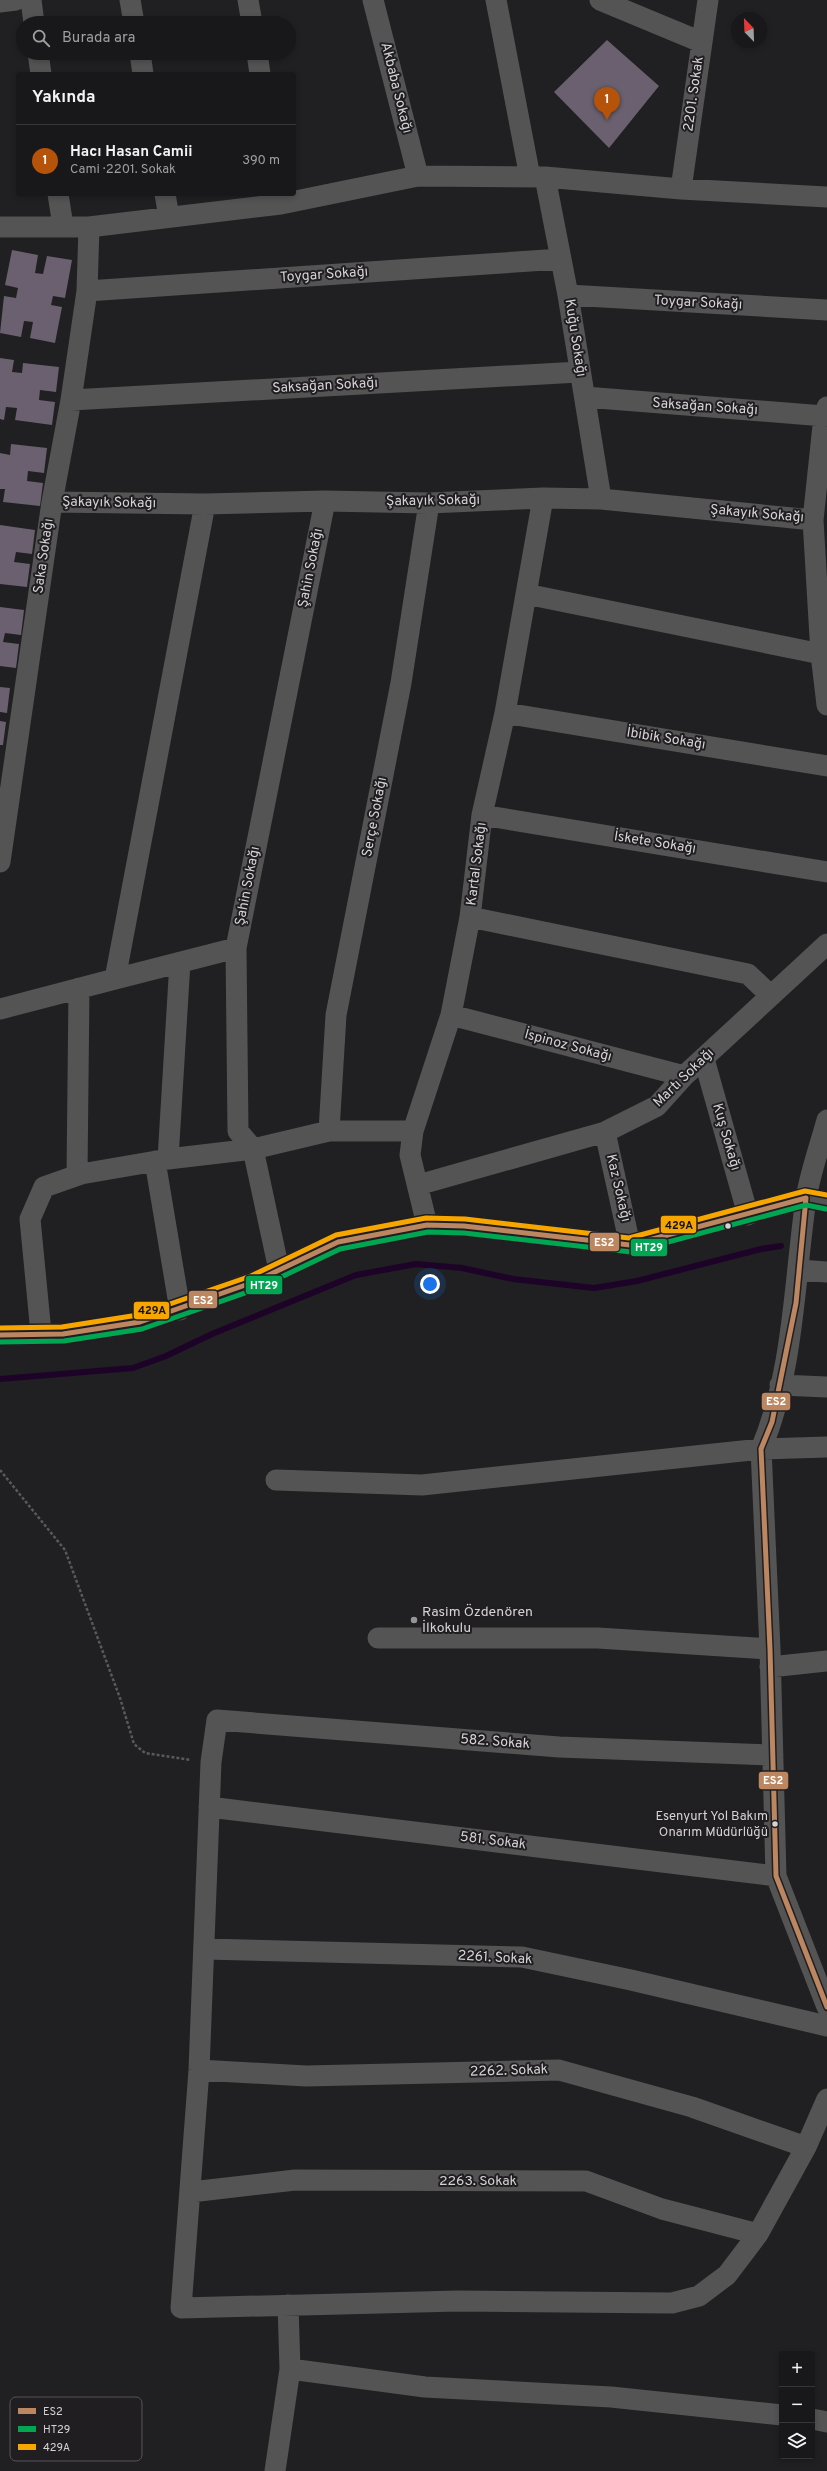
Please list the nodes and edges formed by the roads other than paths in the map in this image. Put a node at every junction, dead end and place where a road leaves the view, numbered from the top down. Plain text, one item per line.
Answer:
1 (16, 0) edge
2 (31, 0) edge
3 (131, 0) edge
4 (248, 0) edge
5 (374, 0) edge
6 (496, 0) edge
7 (600, 0) edge
8 (708, 0) edge
9 (0, 2) edge
10 (33, 16) edge
11 (133, 16) edge
12 (251, 16) edge
13 (701, 42) junction
14 (39, 60) edge
15 (141, 60) edge
16 (258, 60) edge
17 (41, 72) edge
18 (143, 72) edge
19 (260, 72) edge
20 (418, 176) junction
21 (538, 177) junction
22 (681, 189) junction
23 (58, 196) edge
24 (165, 196) edge
25 (827, 196) edge
26 (280, 199) edge
27 (169, 217) junction
28 (63, 226) junction
29 (0, 227) edge
30 (90, 227) junction
31 (561, 259) junction
32 (87, 291) junction
33 (568, 296) junction
34 (827, 310) edge
35 (579, 372) junction
36 (585, 397) junction
37 (71, 400) junction
38 (826, 411) edge
39 (824, 453) edge
40 (543, 498) junction
41 (601, 499) junction
42 (325, 501) junction
43 (52, 502) junction
44 (429, 503) junction
45 (205, 504) junction
46 (818, 530) edge
47 (526, 594) junction
48 (821, 654) junction
49 (827, 705) edge
50 (505, 713) junction
51 (827, 766) edge
52 (482, 815) junction
53 (0, 862) edge
54 (827, 872) edge
55 (470, 917) junction
56 (827, 944) edge
57 (236, 948) junction
58 (180, 962) junction
59 (115, 979) junction
60 (79, 988) junction
61 (771, 996) junction
62 (0, 1009) edge
63 (451, 1015) junction
64 (704, 1059) junction
65 (684, 1076) junction
66 (827, 1120) edge
67 (329, 1131) junction
68 (413, 1131) junction
69 (605, 1132) junction
70 (253, 1149) junction
71 (162, 1160) junction
72 (78, 1175) junction
73 (418, 1185) junction
74 (806, 1198) junction
75 (827, 1202) edge
76 (748, 1215) junction
77 (427, 1225) junction
78 (630, 1245) junction
79 (279, 1270) junction
80 (799, 1270) junction
81 (827, 1272) edge
82 (180, 1310) junction
83 (41, 1333) junction
84 (0, 1335) edge
85 (780, 1385) junction
86 (827, 1387) edge
87 (827, 1447) edge
88 (761, 1449) junction
89 (276, 1480) dead end
90 (378, 1638) dead end
91 (770, 1658) junction
92 (827, 1661) edge
93 (773, 1754) junction
94 (209, 1807) junction
95 (776, 1876) junction
96 (204, 1949) junction
97 (821, 1974) edge
98 (827, 2007) edge
99 (827, 2026) edge
100 (199, 2070) junction
101 (827, 2099) edge
102 (806, 2147) junction
103 (191, 2192) junction
104 (758, 2234) junction
105 (288, 2305) junction
106 (290, 2369) junction
107 (779, 2415) edge
108 (815, 2420) edge
109 (827, 2422) edge
110 (275, 2471) edge

1 - 9 street
2 - 10 street
3 - 11 street
4 - 12 street
5 - 20 street, Akbaba Sokağı
6 - 21 street, Kuğu Sokağı
7 - 13 street
8 - 13 street, 2201. Sokak
13 - 22 street, 2201. Sokak
14 - 17 street
15 - 18 street
16 - 19 street
20 - 21 street
20 - 26 street
21 - 22 street
21 - 31 street, Kuğu Sokağı
22 - 25 street
23 - 28 street
24 - 27 street
26 - 27 street
27 - 30 street
28 - 29 street
28 - 30 street
30 - 32 street, Saka Sokağı
31 - 32 street, Toygar Sokağı
31 - 33 street, Kuğu Sokağı
32 - 37 street, Saka Sokağı
33 - 34 street, Toygar Sokağı
33 - 35 street, Kuğu Sokağı
35 - 36 street, Kuğu Sokağı
35 - 37 street, Saksağan Sokağı
36 - 38 street, Saksağan Sokağı
36 - 41 street, Kuğu Sokağı
37 - 43 street, Saka Sokağı
38 - 39 street
39 - 46 street
40 - 41 street, Şakayık Sokağı
40 - 44 street, Şakayık Sokağı
40 - 47 street, Kartal Sokağı
41 - 46 street, Şakayık Sokağı
42 - 44 street, Şakayık Sokağı
42 - 45 street, Şakayık Sokağı
42 - 57 street, Şahin Sokağı
43 - 45 street, Şakayık Sokağı
43 - 53 street, Saka Sokağı
44 - 67 street, Serçe Sokağı
45 - 59 street
46 - 48 street
47 - 48 street
47 - 50 street, Kartal Sokağı
48 - 49 street
50 - 51 street, İbibik Sokağı
50 - 52 street, Kartal Sokağı
52 - 54 street, İskete Sokağı
52 - 55 street, Kartal Sokağı
55 - 61 street
55 - 63 street, Kartal Sokağı
56 - 61 street, Martı Sokağı
57 - 58 street
57 - 70 street, Şahin Sokağı
58 - 59 street
58 - 71 street
59 - 60 street
60 - 62 street
60 - 72 street
61 - 64 street, Martı Sokağı
63 - 65 street, İspinoz Sokağı
63 - 68 street, Kartal Sokağı
64 - 65 street, Martı Sokağı
64 - 76 street, Kuş Sokağı
65 - 69 street, Martı Sokağı
66 - 74 street
67 - 68 street
67 - 70 street
68 - 73 street, Kartal Sokağı
69 - 73 street, Martı Sokağı
69 - 78 street, Kaz Sokağı
70 - 71 street
70 - 79 street, Şahin Sokağı
71 - 72 street
71 - 82 street
72 - 83 street
73 - 77 street, Kartal Sokağı
74 - 75 street
74 - 76 street
74 - 80 street
76 - 78 street
77 - 78 street
77 - 79 street
79 - 82 street
80 - 81 street
80 - 85 street
82 - 83 street
83 - 84 street
85 - 86 street
85 - 88 street
87 - 88 street
88 - 89 street
88 - 91 street
90 - 91 street
91 - 92 street
91 - 93 street
93 - 94 street, 582. Sokak
93 - 95 street
94 - 95 street, 581. Sokak
94 - 96 street
95 - 97 street
96 - 99 street, 2261. Sokak
96 - 100 street
97 - 98 street
100 - 102 street, 2262. Sokak
100 - 103 street
101 - 102 street
102 - 104 street
103 - 104 street, 2263. Sokak
103 - 105 street
104 - 105 street
105 - 106 street
106 - 107 street
106 - 110 street
108 - 109 street

